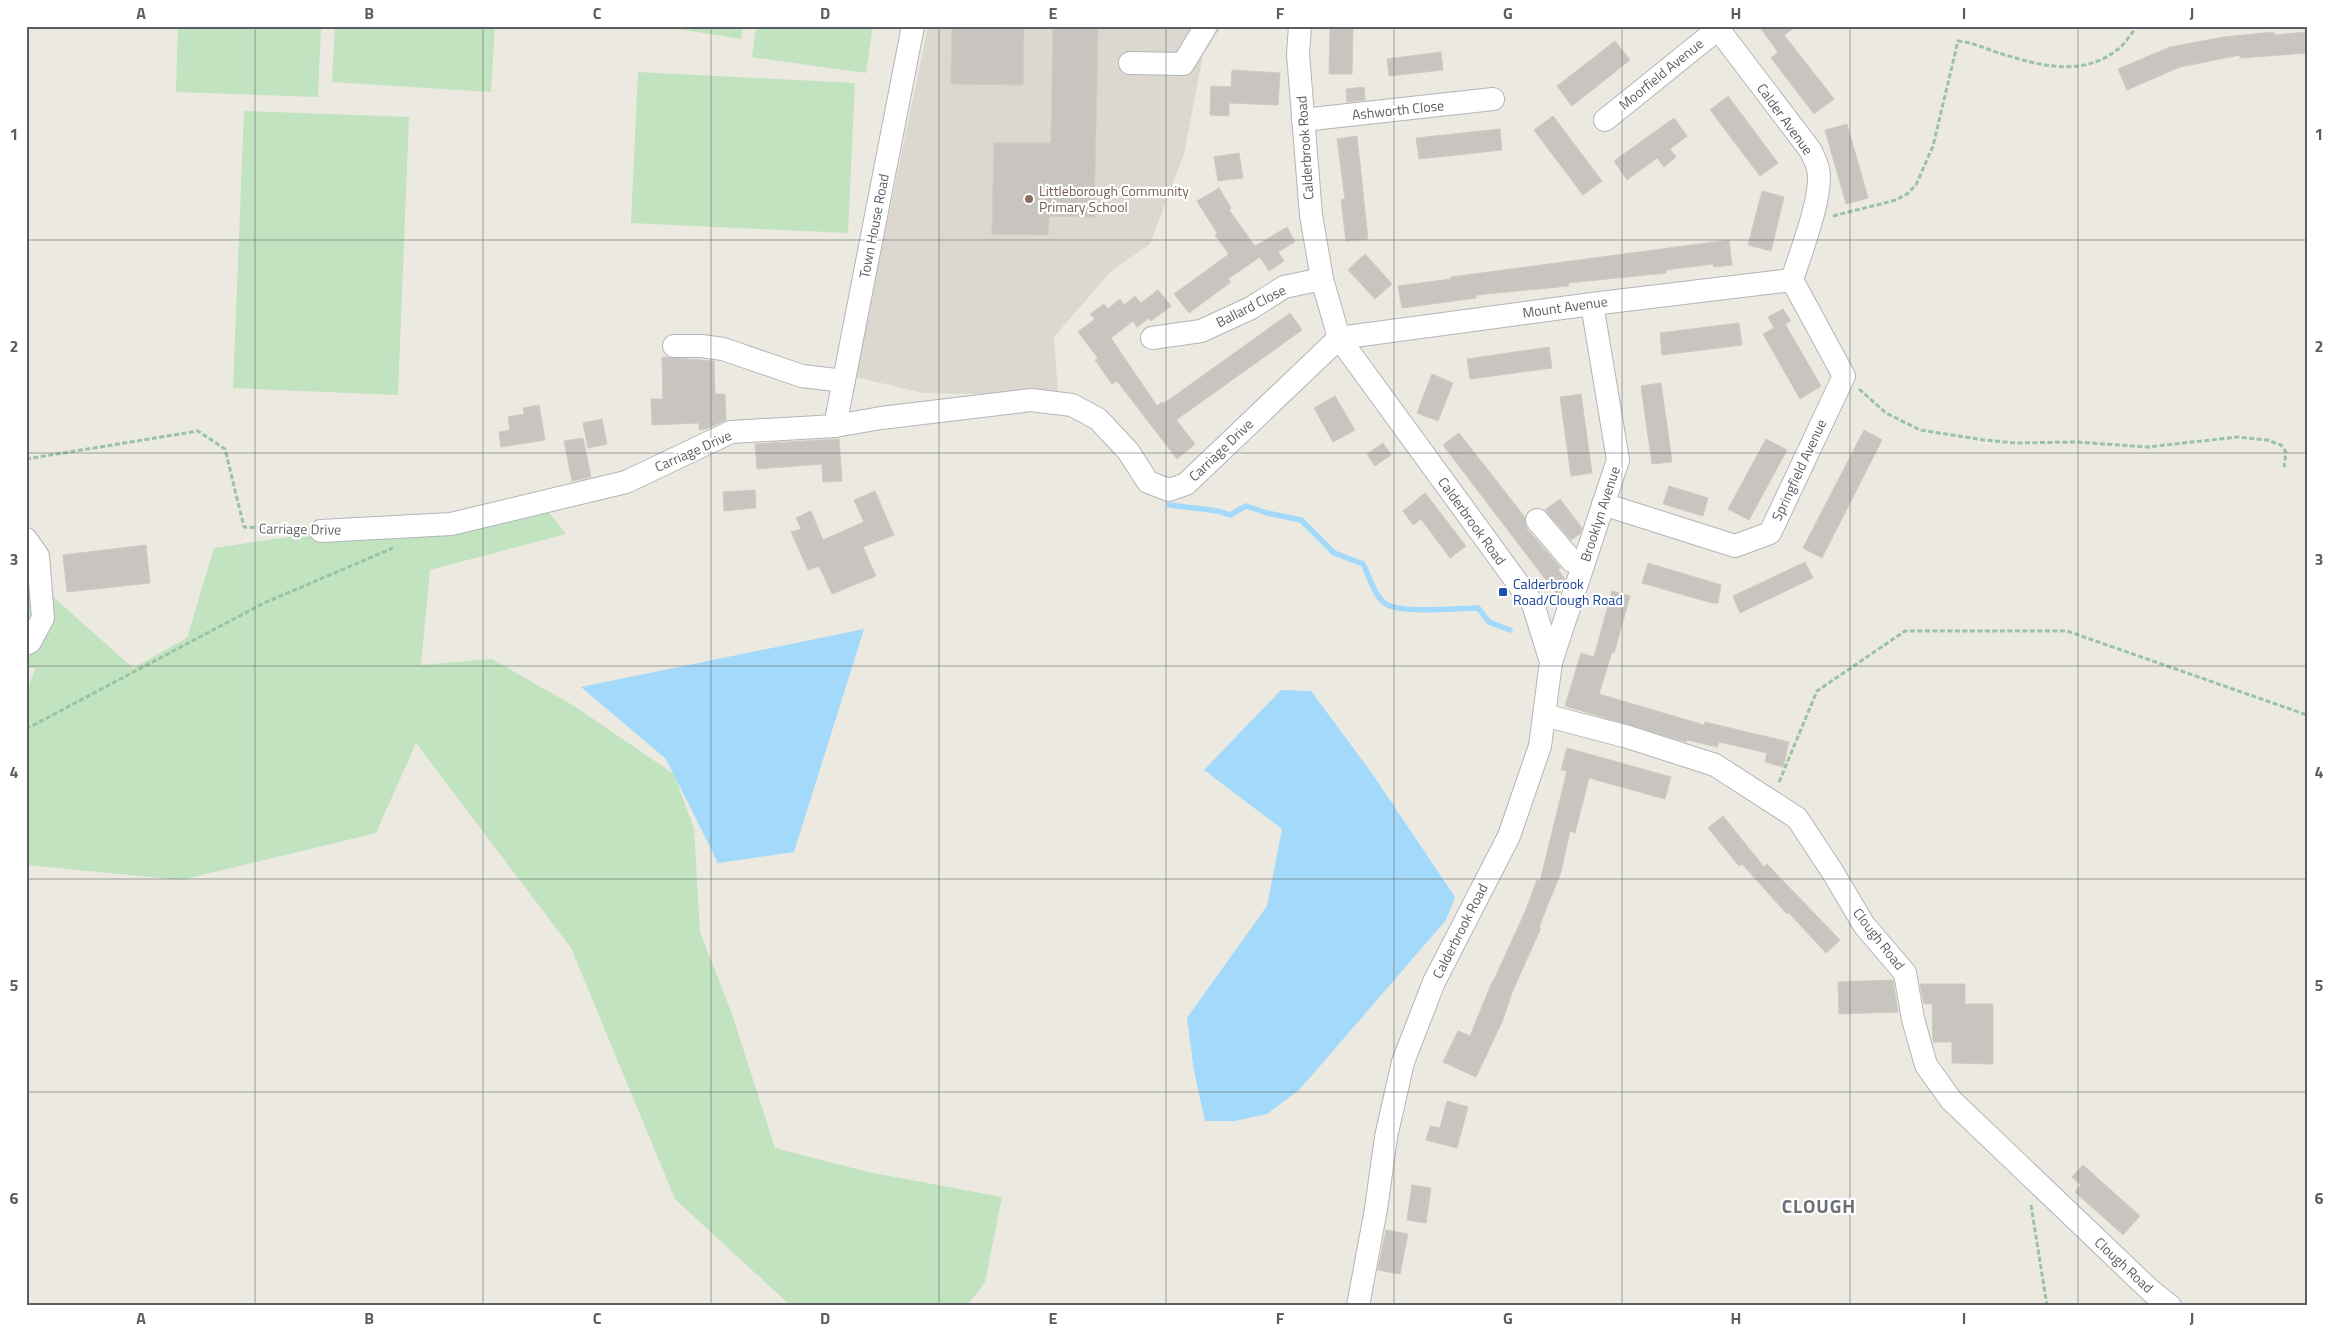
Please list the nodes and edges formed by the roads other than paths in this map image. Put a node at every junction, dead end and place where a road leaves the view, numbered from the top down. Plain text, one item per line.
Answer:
1 (913, 26) edge
2 (1206, 26) edge
3 (1300, 26) edge
4 (1717, 28) edge
5 (1130, 63) dead end
6 (1493, 99) dead end
7 (1303, 120) junction
8 (1605, 120) dead end
9 (1322, 279) junction
10 (1792, 280) junction
11 (1592, 304) junction
12 (1152, 338) dead end
13 (1339, 338) junction
14 (674, 346) dead end
15 (844, 381) junction
16 (835, 426) junction
17 (1603, 504) junction
18 (1537, 520) dead end
19 (321, 531) road end
20 (26, 539) edge
21 (1583, 566) junction
22 (26, 644) edge
23 (1551, 662) junction
24 (1544, 715) junction
25 (1358, 1306) edge
26 (2170, 1306) edge

1 - 15 street, Town House Road
2 - 5 street
3 - 7 street, Calderbrook Road
4 - 8 street, Moorfield Avenue
4 - 10 street, Calder Avenue
6 - 7 street, Ashworth Close
7 - 9 street, Calderbrook Road
9 - 12 street, Ballard Close
9 - 13 street, Calderbrook Road
10 - 11 street, Mount Avenue
10 - 17 street, Springfield Avenue
11 - 13 street, Mount Avenue
11 - 17 street, Brooklyn Avenue
13 - 16 street, Carriage Drive
13 - 23 street, Calderbrook Road
14 - 15 street
15 - 16 street, Town House Road
16 - 19 street, Carriage Drive
17 - 21 street, Brooklyn Avenue
18 - 21 street
20 - 22 street
21 - 23 street, Brooklyn Avenue
23 - 24 street, Calderbrook Road
24 - 25 street, Calderbrook Road
24 - 26 street, Clough Road

